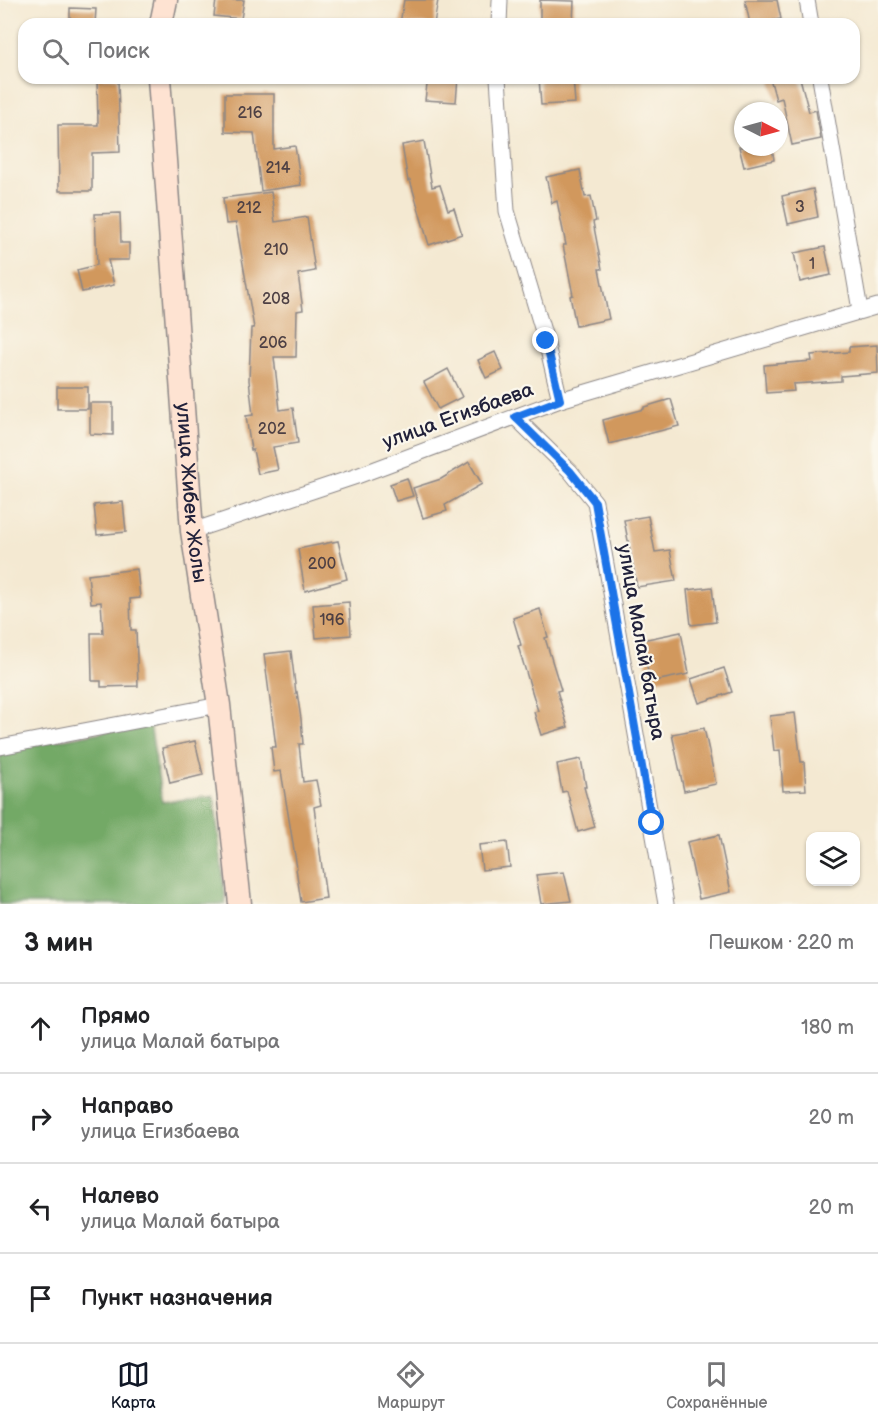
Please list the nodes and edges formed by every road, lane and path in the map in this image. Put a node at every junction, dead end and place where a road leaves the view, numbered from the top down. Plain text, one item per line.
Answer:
1 (166, 0) edge
2 (500, 0) edge
3 (807, 0) edge
4 (162, 18) edge
5 (499, 18) edge
6 (810, 18) edge
7 (159, 84) edge
8 (498, 84) edge
9 (821, 84) edge
10 (878, 306) edge
11 (860, 310) junction
12 (560, 400) junction
13 (515, 417) junction
14 (192, 531) junction
15 (219, 705) junction
16 (0, 747) edge
17 (240, 904) edge
18 (666, 904) edge

1 - 4 main road
2 - 5 street
3 - 6 street
7 - 14 main road, улица Жибек Жолы
8 - 12 street
9 - 11 street
10 - 11 street, улица Егизбаева
11 - 12 street, улица Егизбаева
12 - 13 street, улица Егизбаева
13 - 14 street, улица Егизбаева
13 - 18 street, улица Малай батыра
14 - 15 main road, улица Жибек Жолы
15 - 16 street
15 - 17 main road, улица Жибек Жолы

